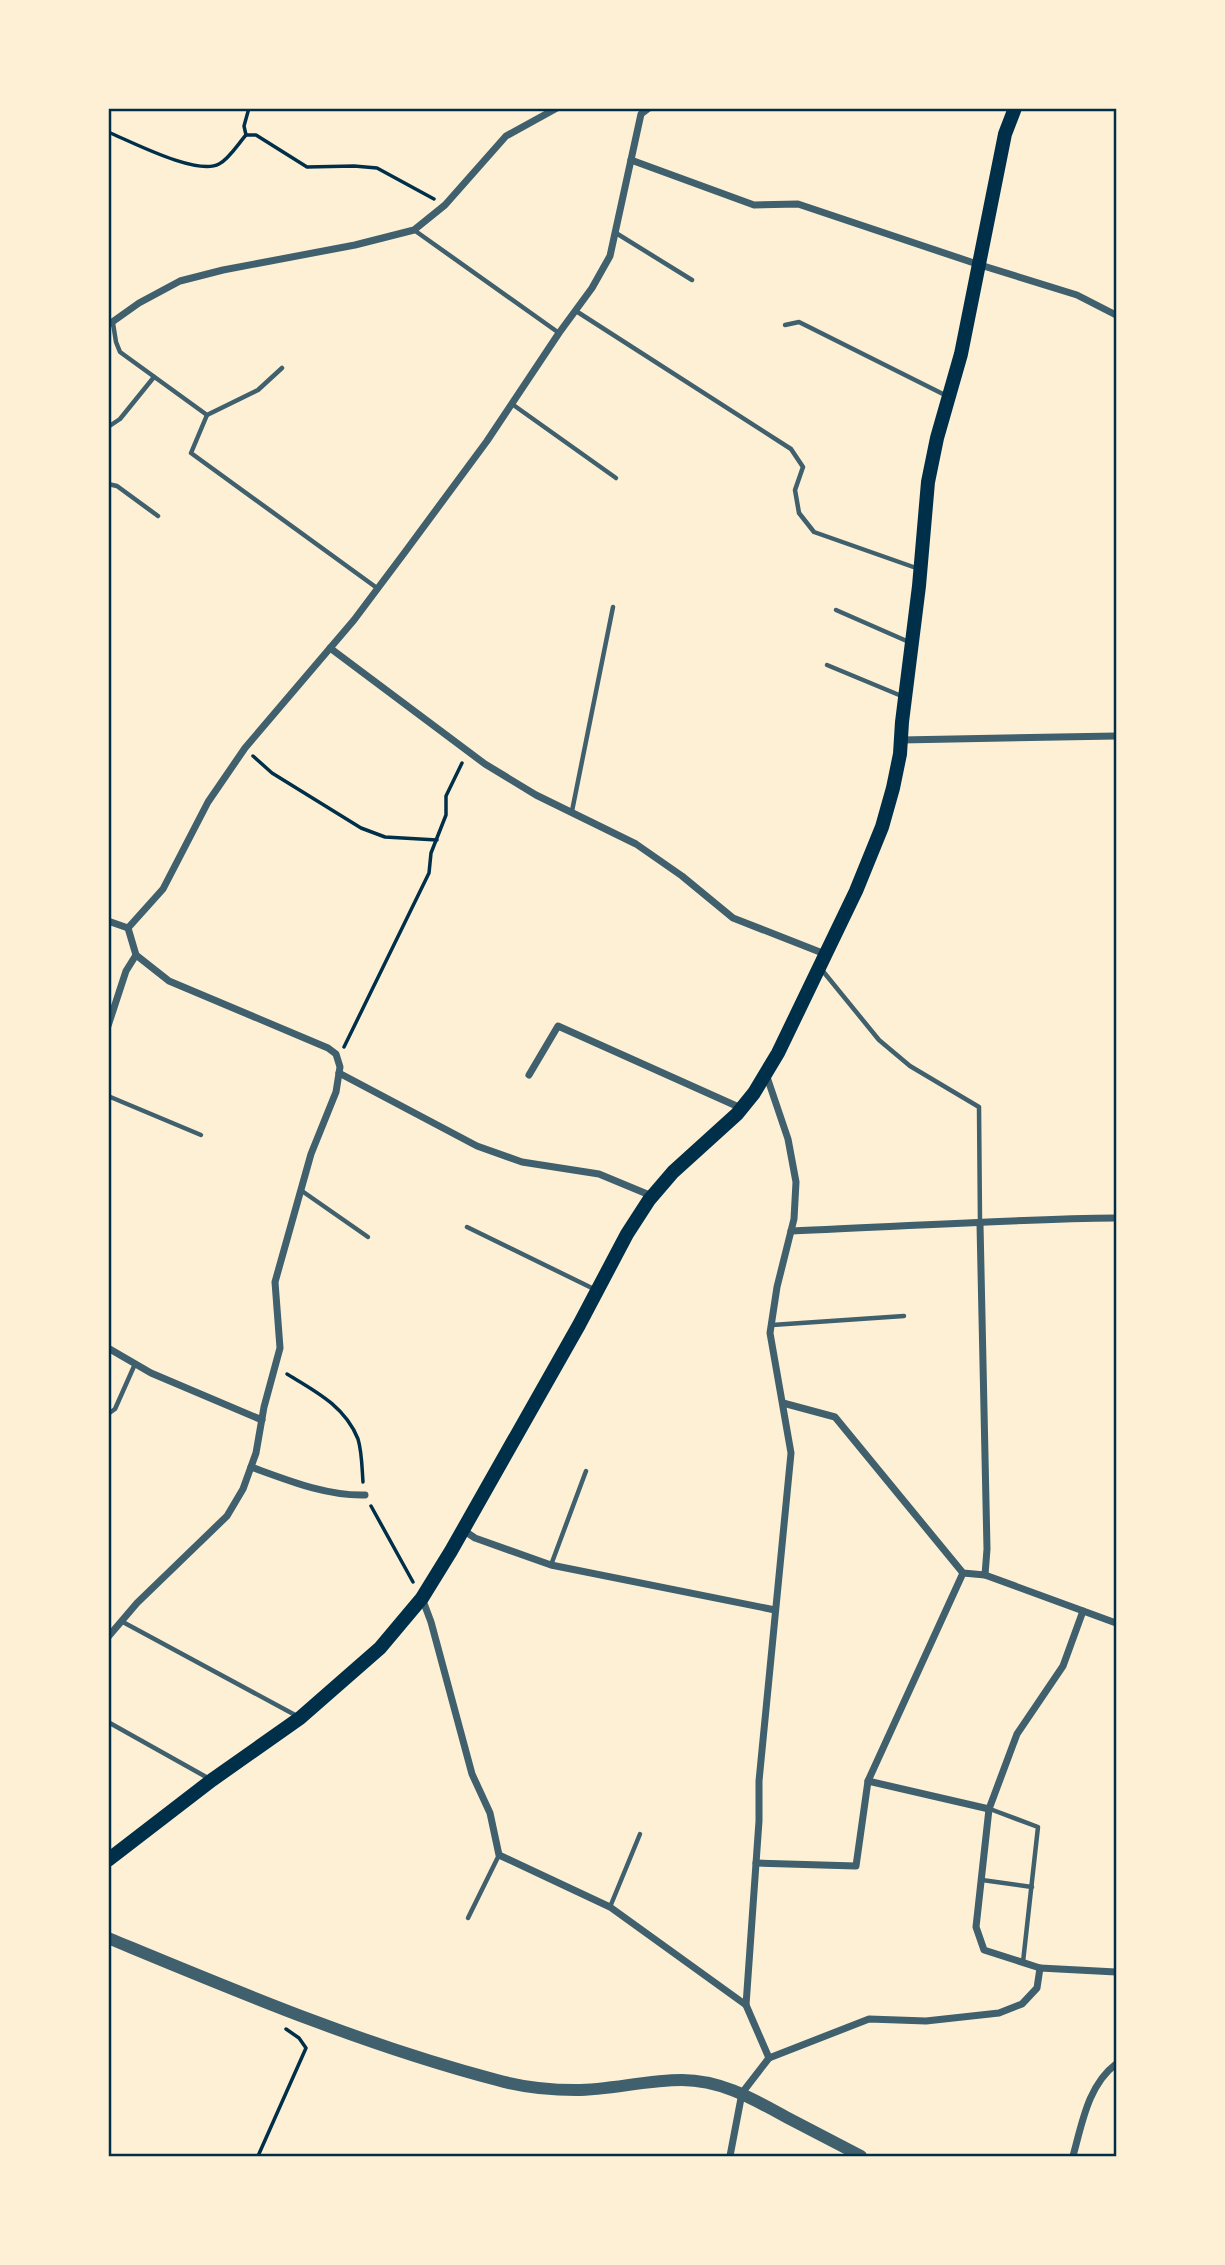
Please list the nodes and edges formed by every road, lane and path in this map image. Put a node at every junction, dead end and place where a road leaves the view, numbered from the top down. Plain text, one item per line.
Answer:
1 (249, 108) edge
2 (558, 108) edge
3 (649, 108) edge
4 (1015, 108) edge
5 (638, 111) edge
6 (108, 132) edge
7 (246, 135) junction
8 (631, 160) junction
9 (445, 205) junction
10 (414, 230) junction
11 (616, 233) junction
12 (977, 264) junction
13 (692, 279) dead end
14 (575, 311) junction
15 (1116, 315) edge
16 (110, 323) edge
17 (785, 325) dead end
18 (559, 333) junction
19 (282, 368) dead end
20 (154, 377) junction
21 (948, 396) junction
22 (512, 404) junction
23 (207, 415) junction
24 (108, 427) edge
25 (616, 478) dead end
26 (108, 484) edge
27 (158, 516) dead end
28 (920, 569) junction
29 (378, 588) junction
30 (613, 607) dead end
31 (835, 610) dead end
32 (912, 643) junction
33 (330, 648) junction
34 (827, 665) dead end
35 (905, 698) junction
36 (1116, 736) edge
37 (901, 740) junction
38 (245, 748) junction
39 (468, 752) junction
40 (572, 811) junction
41 (437, 840) junction
42 (108, 921) edge
43 (128, 928) junction
44 (136, 955) junction
45 (822, 960) junction
46 (108, 1026) edge
47 (336, 1054) junction
48 (339, 1073) junction
49 (766, 1073) junction
50 (529, 1075) dead end
51 (108, 1096) edge
52 (742, 1108) junction
53 (201, 1135) dead end
54 (302, 1191) junction
55 (652, 1196) junction
56 (1116, 1218) edge
57 (980, 1224) junction
58 (467, 1227) dead end
59 (791, 1231) junction
60 (368, 1237) dead end
61 (597, 1290) junction
62 (904, 1316) dead end
63 (771, 1325) junction
64 (108, 1348) edge
65 (135, 1364) junction
66 (276, 1367) junction
67 (783, 1403) junction
68 (108, 1414) edge
69 (262, 1420) junction
70 (251, 1467) junction
71 (586, 1471) dead end
72 (365, 1495) junction
73 (463, 1530) junction
74 (551, 1565) junction
75 (963, 1573) junction
76 (985, 1575) junction
77 (422, 1598) junction
78 (775, 1610) junction
79 (1083, 1611) junction
80 (1116, 1623) edge
81 (115, 1624) edge
82 (108, 1637) edge
83 (300, 1718) junction
84 (108, 1722) edge
85 (212, 1780) junction
86 (868, 1781) junction
87 (989, 1809) junction
88 (640, 1834) dead end
89 (499, 1855) junction
90 (108, 1860) edge
91 (756, 1863) junction
92 (982, 1880) junction
93 (1032, 1887) junction
94 (610, 1907) junction
95 (468, 1918) dead end
96 (108, 1938) edge
97 (1023, 1963) junction
98 (1040, 1968) junction
99 (1116, 1972) edge
100 (746, 2005) junction
101 (272, 2006) junction
102 (769, 2058) junction
103 (1116, 2064) edge
104 (742, 2094) junction
105 (258, 2157) edge
106 (730, 2157) edge
107 (861, 2157) edge
108 (1073, 2157) edge

1 - 7 path
2 - 9 street
3 - 5 street
4 - 12 main road
5 - 8 street
6 - 7 path
7 - 9 path
8 - 11 street
8 - 12 street
9 - 10 street
10 - 16 street
10 - 18 lane
11 - 13 lane
11 - 14 street
12 - 15 street
12 - 21 main road
14 - 18 street
14 - 28 lane
16 - 20 lane
17 - 21 lane
18 - 22 street
19 - 23 lane
20 - 23 lane
20 - 24 lane
21 - 28 main road
22 - 25 lane
22 - 29 street
23 - 29 lane
26 - 27 lane
28 - 32 main road
29 - 33 street
30 - 40 lane
31 - 32 lane
32 - 35 main road
33 - 38 street
33 - 39 street
34 - 35 lane
35 - 37 main road
36 - 37 street
37 - 45 main road
38 - 41 path
38 - 43 street
39 - 40 street
39 - 41 path
40 - 45 street
41 - 47 path
42 - 43 street
43 - 44 street
44 - 46 street
44 - 47 street
45 - 49 main road
45 - 57 lane
47 - 48 street
48 - 54 street
48 - 55 street
49 - 52 main road
49 - 59 street
50 - 52 street
51 - 53 lane
52 - 55 main road
54 - 60 lane
54 - 66 street
55 - 61 main road
56 - 57 street
57 - 59 street
57 - 76 street
58 - 61 lane
59 - 63 street
61 - 73 main road
62 - 63 lane
63 - 67 street
64 - 65 street
65 - 68 lane
65 - 69 street
66 - 69 street
66 - 72 path
67 - 75 street
67 - 78 street
69 - 70 street
70 - 72 street
70 - 81 street
71 - 74 lane
72 - 77 path
73 - 74 street
73 - 77 main road
74 - 78 street
75 - 76 street
75 - 86 street
76 - 79 street
77 - 83 main road
77 - 89 street
78 - 91 street
79 - 80 street
79 - 87 street
81 - 82 street
81 - 83 lane
83 - 85 main road
84 - 85 lane
85 - 90 main road
86 - 87 street
86 - 91 street
87 - 92 street
87 - 93 lane
88 - 94 lane
89 - 94 street
89 - 95 lane
91 - 100 street
92 - 93 lane
92 - 97 street
93 - 97 lane
94 - 100 street
96 - 101 street
97 - 98 street
98 - 99 street
98 - 102 street
100 - 102 street
101 - 104 street
101 - 105 path
102 - 104 street
103 - 108 street
104 - 106 street
104 - 107 street

